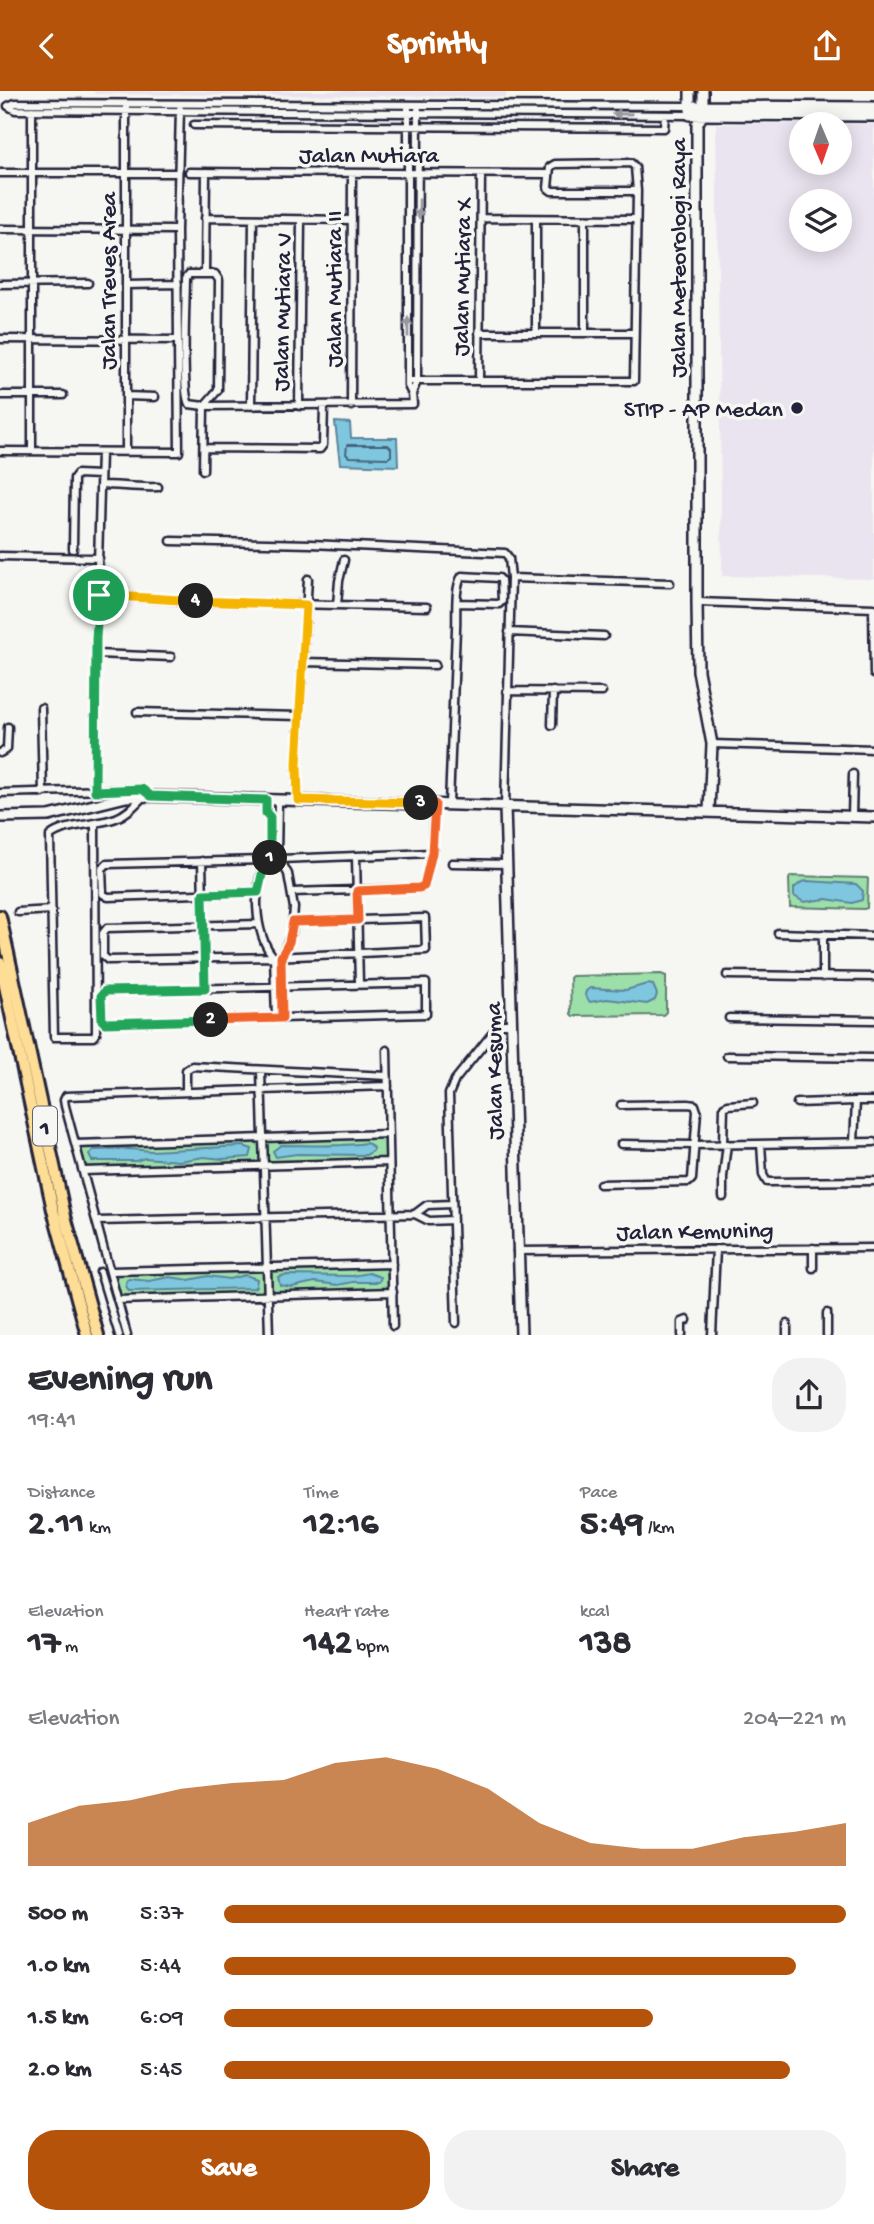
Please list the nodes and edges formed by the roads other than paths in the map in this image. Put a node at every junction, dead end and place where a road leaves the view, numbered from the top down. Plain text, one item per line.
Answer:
1 (690, 91) edge
2 (703, 91) edge
3 (4, 105) edge
4 (103, 107) junction
5 (126, 107) junction
6 (180, 107) junction
7 (874, 107) edge
8 (408, 109) junction
9 (418, 109) junction
10 (32, 110) junction
11 (690, 111) junction
12 (703, 111) junction
13 (665, 115) junction
14 (874, 116) edge
15 (696, 124) junction
16 (194, 125) dead end
17 (408, 127) junction
18 (418, 127) junction
19 (189, 172) dead end
20 (206, 172) junction
21 (0, 173) edge
22 (126, 173) junction
23 (178, 173) junction
24 (352, 173) junction
25 (408, 173) junction
26 (31, 174) junction
27 (419, 174) junction
28 (481, 174) junction
29 (549, 174) junction
30 (637, 191) junction
31 (205, 218) junction
32 (481, 218) junction
33 (253, 219) junction
34 (536, 219) junction
35 (636, 219) junction
36 (301, 220) junction
37 (585, 220) junction
38 (352, 221) junction
39 (0, 229) edge
40 (127, 229) junction
41 (32, 230) junction
42 (177, 230) junction
43 (205, 273) junction
44 (0, 283) edge
45 (32, 283) junction
46 (88, 283) dead end
47 (178, 284) junction
48 (127, 285) junction
49 (536, 332) junction
50 (585, 332) junction
51 (480, 333) junction
52 (634, 333) junction
53 (0, 339) edge
54 (32, 339) junction
55 (126, 340) junction
56 (178, 340) junction
57 (408, 381) junction
58 (417, 381) junction
59 (479, 381) junction
60 (217, 392) junction
61 (0, 395) edge
62 (63, 395) dead end
63 (32, 396) junction
64 (126, 396) junction
65 (155, 397) dead end
66 (413, 398) junction
67 (204, 405) junction
68 (233, 406) junction
69 (251, 406) junction
70 (299, 406) junction
71 (324, 406) junction
72 (351, 406) junction
73 (204, 448) junction
74 (0, 451) edge
75 (32, 451) junction
76 (126, 451) junction
77 (101, 452) junction
78 (203, 470) dead end
79 (100, 475) junction
80 (100, 485) junction
81 (158, 487) dead end
82 (171, 541) dead end
83 (73, 549) dead end
84 (0, 556) edge
85 (99, 558) junction
86 (344, 559) dead end
87 (511, 578) junction
88 (308, 579) dead end
89 (670, 583) dead end
90 (99, 595) junction
91 (457, 603) junction
92 (697, 603) junction
93 (306, 605) junction
94 (337, 605) junction
95 (427, 607) dead end
96 (874, 608) edge
97 (509, 632) junction
98 (604, 636) dead end
99 (96, 654) junction
100 (171, 657) dead end
101 (303, 662) junction
102 (435, 665) dead end
103 (874, 674) edge
104 (507, 691) junction
105 (553, 691) junction
106 (602, 692) dead end
107 (41, 708) dead end
108 (137, 712) dead end
109 (300, 716) junction
110 (552, 725) dead end
111 (8, 727) dead end
112 (712, 744) junction
113 (874, 749) edge
114 (0, 753) edge
115 (853, 774) dead end
116 (95, 791) junction
117 (0, 793) edge
118 (43, 793) junction
119 (148, 796) junction
120 (266, 800) junction
121 (278, 800) junction
122 (298, 800) junction
123 (435, 804) junction
124 (449, 804) junction
125 (505, 807) junction
126 (709, 811) junction
127 (0, 817) edge
128 (273, 817) junction
129 (852, 817) junction
130 (874, 817) edge
131 (95, 823) junction
132 (432, 853) junction
133 (356, 857) junction
134 (274, 858) junction
135 (202, 861) junction
136 (453, 863) dead end
137 (507, 863) junction
138 (357, 891) junction
139 (258, 892) junction
140 (292, 892) junction
141 (203, 894) junction
142 (52, 910) junction
143 (18, 912) dead end
144 (0, 916) edge
145 (358, 920) junction
146 (293, 922) junction
147 (259, 924) junction
148 (204, 925) junction
149 (778, 933) dead end
150 (823, 934) junction
151 (874, 936) edge
152 (359, 953) junction
153 (278, 957) junction
154 (205, 958) junction
155 (0, 963) edge
156 (727, 975) dead end
157 (823, 977) junction
158 (874, 977) edge
159 (359, 984) junction
160 (279, 986) junction
161 (205, 989) junction
162 (279, 1018) junction
163 (729, 1018) dead end
164 (874, 1020) edge
165 (512, 1024) junction
166 (387, 1050) dead end
167 (727, 1056) dead end
168 (874, 1058) edge
169 (261, 1071) junction
170 (387, 1076) junction
171 (388, 1086) junction
172 (261, 1090) junction
173 (186, 1092) junction
174 (856, 1101) junction
175 (874, 1101) edge
176 (753, 1103) dead end
177 (797, 1103) dead end
178 (621, 1105) dead end
179 (389, 1134) junction
180 (263, 1138) junction
181 (854, 1142) junction
182 (874, 1142) edge
183 (75, 1143) junction
184 (621, 1144) dead end
185 (761, 1144) junction
186 (694, 1145) junction
187 (721, 1145) junction
188 (389, 1162) junction
189 (264, 1166) junction
190 (83, 1171) junction
191 (874, 1181) edge
192 (600, 1184) dead end
193 (723, 1197) dead end
194 (452, 1204) junction
195 (415, 1213) junction
196 (391, 1214) junction
197 (265, 1217) junction
198 (453, 1220) junction
199 (97, 1221) junction
200 (813, 1248) junction
201 (874, 1248) edge
202 (714, 1249) junction
203 (517, 1251) junction
204 (392, 1264) junction
205 (267, 1268) junction
206 (813, 1268) dead end
207 (111, 1271) junction
208 (100, 1272) dead end
209 (393, 1292) junction
210 (267, 1296) junction
211 (117, 1300) junction
212 (827, 1313) dead end
213 (687, 1320) dead end
214 (456, 1323) dead end
215 (787, 1324) dead end
216 (393, 1325) dead end
217 (87, 1335) edge
218 (98, 1335) edge
219 (119, 1335) edge
220 (127, 1335) edge
221 (269, 1335) edge
222 (521, 1335) edge
223 (682, 1335) edge
224 (712, 1335) edge
225 (787, 1335) edge
226 (827, 1335) edge

1 - 11 street
2 - 12 street
3 - 4 street
3 - 10 street
4 - 5 street
4 - 10 street
5 - 6 street
5 - 22 street, Jalan Treves Area
6 - 8 street
6 - 23 street
7 - 12 street
8 - 9 street
8 - 17 street
9 - 11 street
13 -> 9 street
9 - 18 street
10 - 26 street
11 - 12 street
11 - 13 street
11 - 15 street, Jalan Meteorologi Raya
12 - 14 street
12 - 15 street, Jalan Meteorologi Raya
13 - 18 street
15 - 92 street, Jalan Meteorologi Raya
16 - 17 street
17 - 18 street
17 - 25 street
18 - 27 street
19 - 20 street, Jalan Mutiara
20 - 24 street, Jalan Mutiara
20 - 31 street
21 - 26 street
22 - 23 street
22 - 26 street
22 - 40 street, Jalan Treves Area
23 - 42 street
24 - 25 street, Jalan Mutiara
24 - 38 street, Jalan Mutiara II
25 - 27 street, Jalan Mutiara
57 -> 25 street
26 - 41 street
27 - 28 street, Jalan Mutiara
27 -> 58 street
28 - 29 street, Jalan Mutiara
28 - 32 street, Jalan Mutiara X
29 - 30 street
29 - 30 street
30 - 35 street
31 - 33 street
31 - 43 street
32 - 34 street
32 - 51 street, Jalan Mutiara X
33 - 36 street
33 - 69 street
34 - 37 street
34 - 49 street
35 - 37 street
35 - 52 street
36 - 38 street
36 - 70 street, Jalan Mutiara V
37 - 50 street
38 - 72 street, Jalan Mutiara II
39 - 41 street
40 - 41 street
40 - 42 street
40 - 48 street, Jalan Treves Area
41 - 45 street
42 - 47 street
43 - 60 street
43 - 67 street
44 - 45 street
45 - 46 street
45 - 54 street
47 - 48 street
47 - 56 street
48 - 55 street, Jalan Treves Area
49 - 50 street
49 - 51 street
50 - 52 street
51 - 59 street, Jalan Mutiara X
52 - 59 street
53 - 54 street
54 - 55 street
54 - 63 street
55 - 56 street
55 - 64 street, Jalan Treves Area
56 - 76 street
57 - 58 street
57 - 66 street
58 - 59 street
58 - 66 street
60 - 67 street
60 - 68 street
61 - 63 street
62 - 63 street
63 - 75 street
64 - 65 street
64 - 76 street, Jalan Treves Area
66 - 72 street
67 - 68 street
67 - 73 street
68 - 69 street
69 - 70 street
70 - 71 street
71 - 72 street
71 - 73 street
73 - 78 street
74 - 75 street
75 - 77 street
76 - 77 street
77 - 79 street
79 - 80 street
79 - 83 street
80 - 81 street
80 - 85 street
82 - 87 street
84 - 85 street
85 - 90 street
86 - 94 street
87 - 89 street
87 - 97 street
88 - 93 street
90 - 93 street
90 - 99 street
91 - 91 street
91 - 124 street
92 - 96 street
92 - 112 street, Jalan Meteorologi Raya
93 - 94 street
93 - 101 street
94 - 95 street
96 - 103 street
97 - 98 street
97 - 104 street
99 - 100 street
99 - 116 street
101 - 102 street
101 - 109 street
104 - 105 street
104 - 125 street
105 - 106 street
105 - 110 street
107 - 118 street
108 - 109 street
109 - 122 street
111 - 114 street
112 - 113 street
112 - 126 street, Jalan Meteorologi Raya
115 - 129 street
116 - 118 street
116 - 119 street
117 - 118 street
119 - 120 street
119 - 127 street
119 - 131 street
120 - 121 street
120 - 128 street
121 - 122 street
121 - 128 street
122 - 123 street
123 - 124 street
123 - 132 street
124 - 125 street
125 - 126 street
125 - 137 street, Jalan Kesuma
126 - 129 street
128 - 134 street
129 - 130 street
131 - 142 street
131 - 142 street
132 - 133 street
132 - 138 street
133 - 134 street
133 - 138 street
134 - 135 street
134 - 139 street
134 - 140 street
135 - 141 street
135 - 141 street
136 - 137 street
137 - 165 street, Jalan Kesuma
138 - 140 street
138 - 145 street
139 - 141 street
139 - 147 street
140 - 146 street
141 - 148 street
142 - 143 street
144 - 218 highway, 1
145 - 146 street
145 - 152 street
145 - 152 street
146 - 153 street
147 - 148 street
147 - 153 street
148 - 154 street
148 - 154 street
149 - 150 street
150 - 151 street
150 - 157 street
152 - 153 street
152 - 159 street
153 - 154 street
153 - 160 street
154 - 161 street
155 - 217 highway, 1
156 - 157 street
157 - 158 street
159 - 160 street
159 - 162 street
160 - 161 street
160 - 162 street
161 - 162 street
163 - 164 street
165 - 194 street
165 - 203 street, Jalan Kesuma
166 - 170 street
167 - 168 street
169 - 170 street
169 - 172 street
169 - 173 street
170 - 171 street
171 - 172 street
171 - 179 street
172 - 173 street
172 - 180 street
173 - 183 street
174 - 175 street
174 - 177 street
174 - 181 street
176 - 187 street
178 - 186 street
179 - 180 street
179 - 188 street
180 - 183 street
180 - 189 street
181 - 182 street
181 - 185 street
183 - 190 street
184 - 186 street
185 - 187 street
185 - 191 street
186 - 187 street
186 - 192 street
187 - 193 street
188 - 189 street
188 - 196 street
189 - 190 street
189 - 197 street
190 - 199 street
194 - 195 street
194 - 198 street
195 - 196 street
195 - 198 street
196 - 197 street
196 - 204 street
197 - 199 street
197 - 205 street
198 - 214 street
199 - 207 street
200 - 201 street, Jalan Kemuning
200 - 202 street, Jalan Kemuning
200 - 206 street
202 - 203 street, Jalan Kemuning
202 - 224 street
203 - 222 street, Jalan Kesuma
204 - 205 street
204 - 209 street
205 - 207 street
205 - 210 street
207 - 211 street
208 - 219 street
209 - 210 street
209 - 216 street
210 - 211 street
210 - 221 street
211 - 220 street
212 - 226 street
213 - 223 street
215 - 225 street

